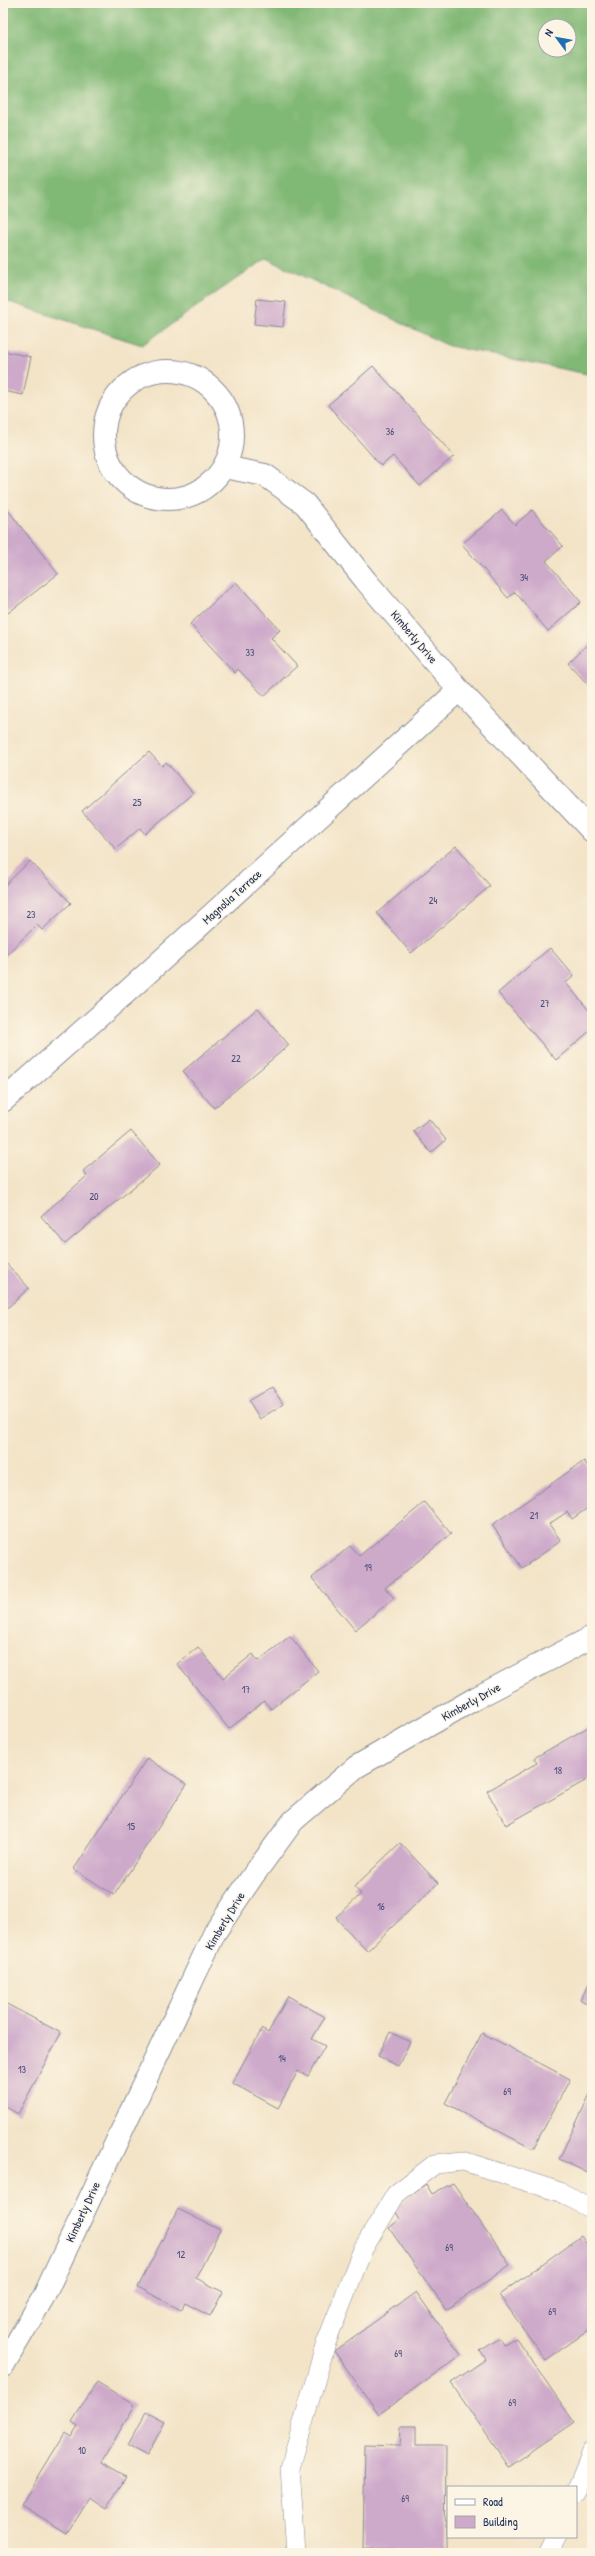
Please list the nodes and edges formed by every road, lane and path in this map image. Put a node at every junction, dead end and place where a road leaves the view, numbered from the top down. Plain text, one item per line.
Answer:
1 (224, 467) junction
2 (459, 690) junction
3 (592, 831) edge
4 (3, 1101) edge
5 (592, 1637) edge
6 (592, 2209) edge
7 (3, 2366) edge
8 (592, 2452) edge
9 (577, 2489) edge
10 (556, 2538) edge
11 (296, 2553) edge
12 (549, 2553) edge

1 - 1 street
1 - 2 street, Kimberly Drive
2 - 3 street, Kimberly Drive
2 - 4 street, Magnolia Terrace
5 - 7 street, Kimberly Drive
6 - 11 lane
8 - 9 lane
10 - 12 lane

